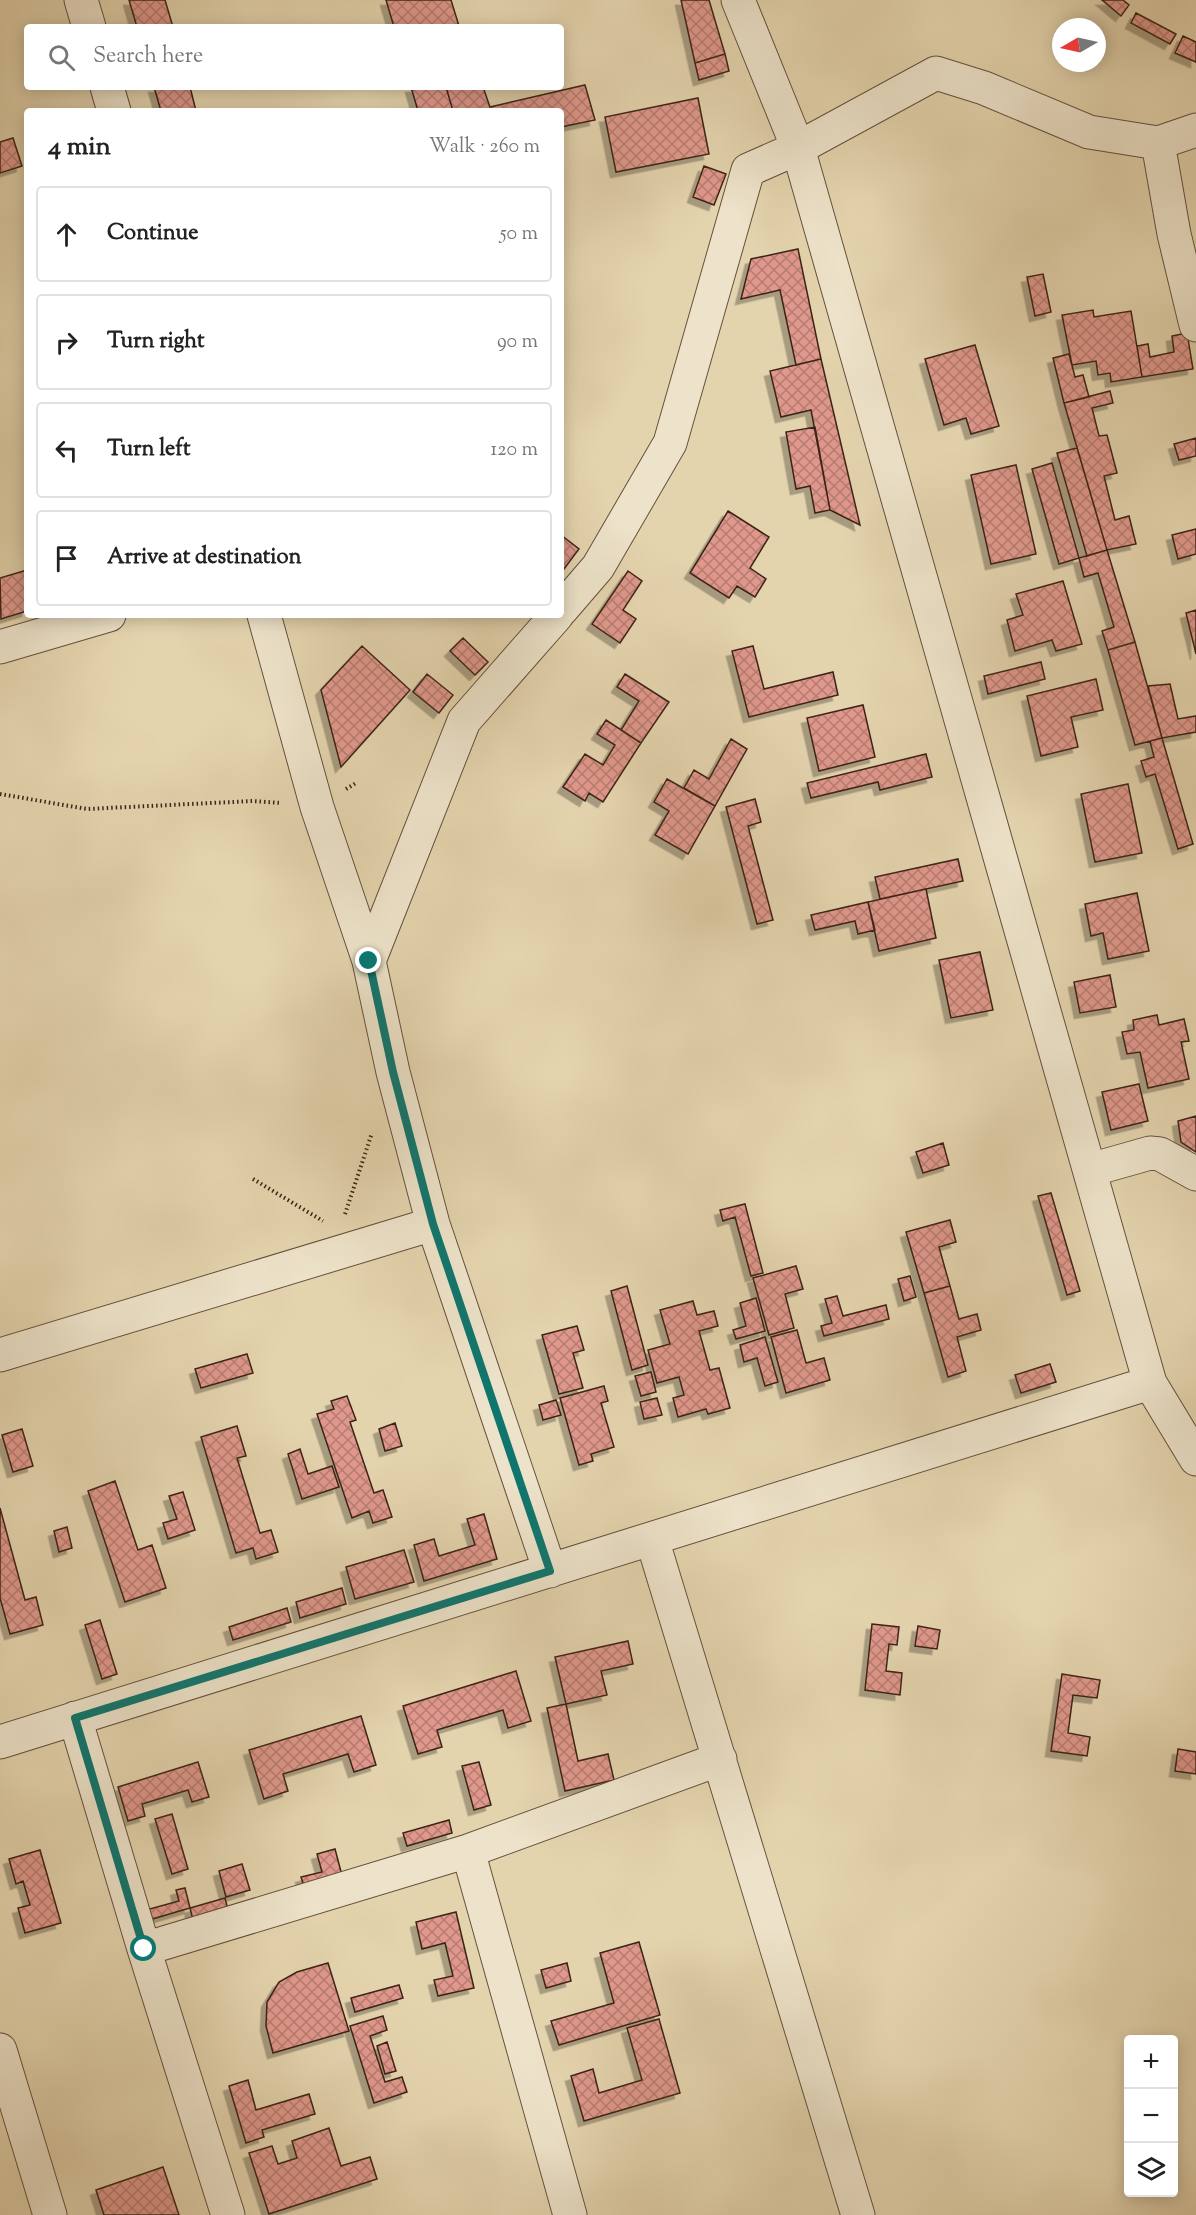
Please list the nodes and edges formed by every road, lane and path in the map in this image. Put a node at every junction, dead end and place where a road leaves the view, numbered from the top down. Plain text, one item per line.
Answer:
1 (81, 0) edge
2 (738, 0) edge
3 (88, 24) edge
4 (108, 90) edge
5 (113, 108) edge
6 (1196, 130) edge
7 (1158, 143) junction
8 (798, 148) junction
9 (1196, 325) edge
10 (564, 607) edge
11 (99, 618) edge
12 (265, 618) edge
13 (554, 618) edge
14 (0, 647) edge
15 (0, 794) edge
16 (317, 807) junction
17 (369, 961) junction
18 (374, 1129) dead end
19 (1090, 1170) junction
20 (1196, 1174) edge
21 (253, 1179) dead end
22 (343, 1219) dead end
23 (433, 1224) junction
24 (330, 1225) dead end
25 (0, 1355) edge
26 (1150, 1383) junction
27 (1196, 1459) edge
28 (652, 1539) junction
29 (550, 1571) junction
30 (75, 1718) junction
31 (0, 1742) edge
32 (720, 1758) junction
33 (468, 1851) junction
34 (144, 1949) junction
35 (0, 2050) edge
36 (50, 2215) edge
37 (228, 2215) edge
38 (570, 2215) edge
39 (858, 2215) edge

1 - 3 street
2 - 8 street
4 - 5 street
6 - 7 street
7 - 8 street
7 - 9 street
8 - 10 street
8 - 19 street
11 - 14 street
12 - 16 street
13 - 17 street
15 - 16 path
16 - 17 street
17 - 23 street
18 - 22 path
19 - 20 street
19 - 26 street
21 - 24 path
23 - 25 street
23 - 29 street
26 - 27 street
26 - 28 street
28 - 29 street
28 - 32 street
29 - 30 street
30 - 31 street
30 - 34 street
32 - 33 street
32 - 39 street
33 - 34 street
33 - 38 street
34 - 37 street
35 - 36 street

